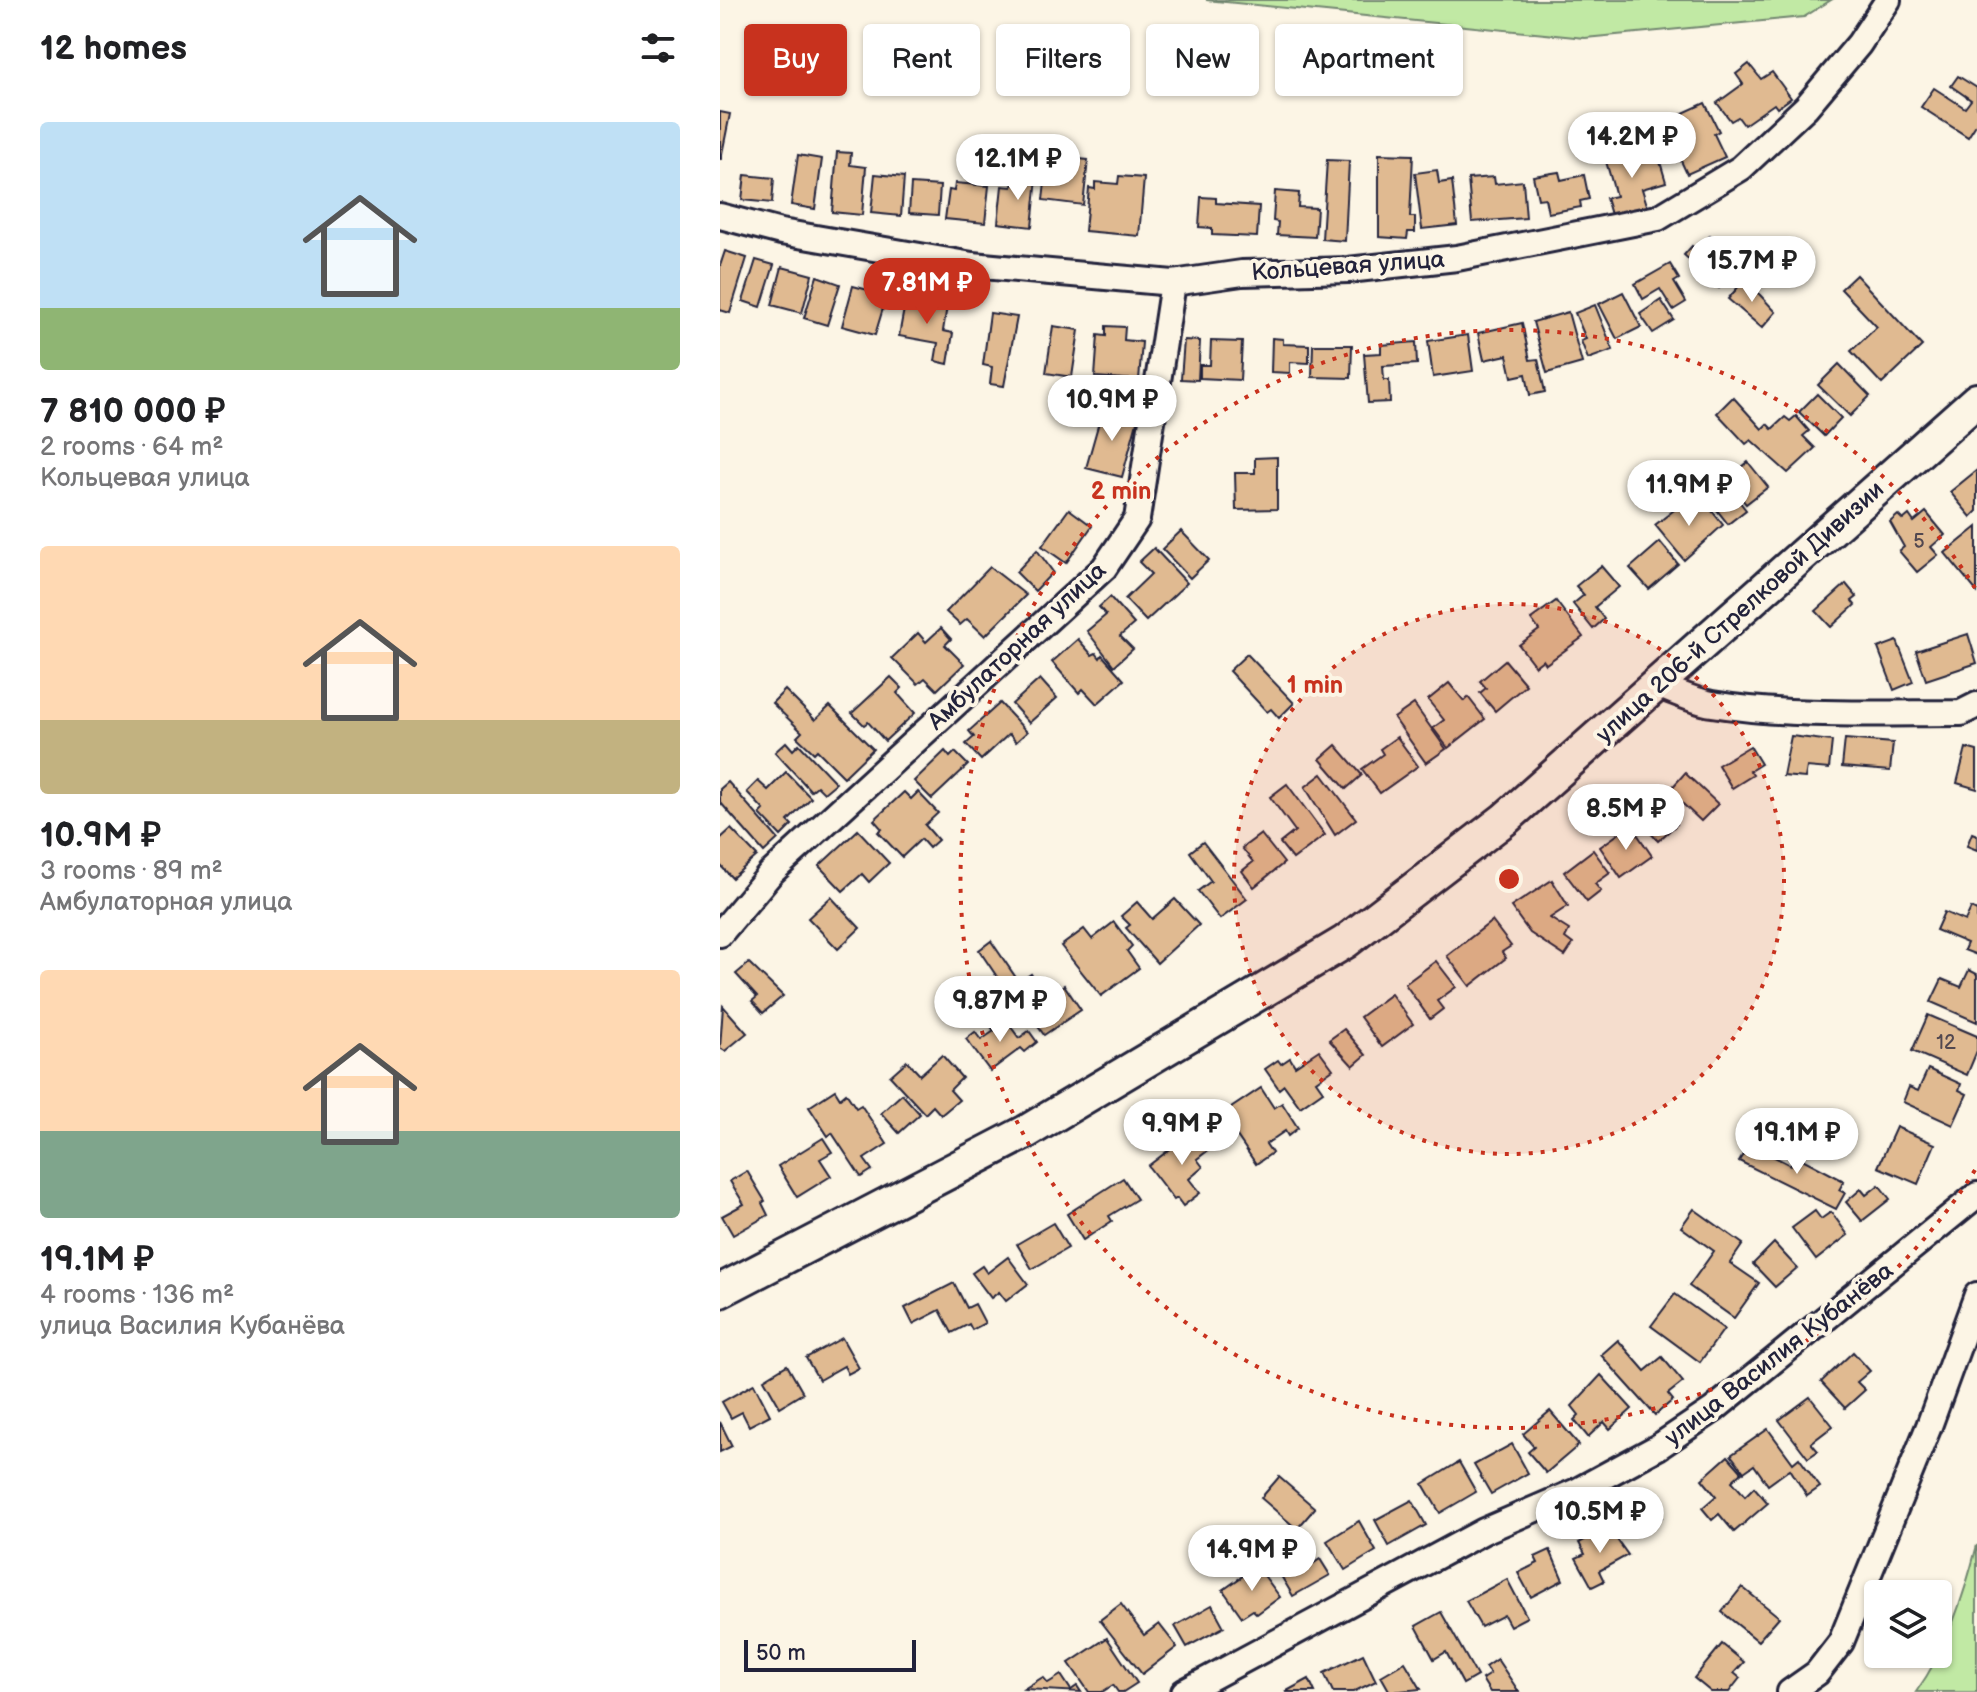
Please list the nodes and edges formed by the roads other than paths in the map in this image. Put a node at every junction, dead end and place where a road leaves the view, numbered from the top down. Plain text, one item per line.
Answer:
1 (1888, 0) edge
2 (720, 216) edge
3 (1173, 283) junction
4 (1977, 400) edge
5 (1659, 686) junction
6 (1977, 705) edge
7 (720, 934) edge
8 (1977, 1195) edge
9 (720, 1291) edge
10 (1977, 1295) edge
11 (1184, 1692) edge
12 (1790, 1692) edge

1 - 3 street, Кольцевая улица
2 - 3 street, Кольцевая улица
3 - 7 street, Амбулаторная улица
4 - 5 main road, улица 206-й Стрелковой Дивизии
5 - 6 street
5 - 9 main road, улица 206-й Стрелковой Дивизии
8 - 11 street, улица Василия Кубанёва
10 - 12 street

